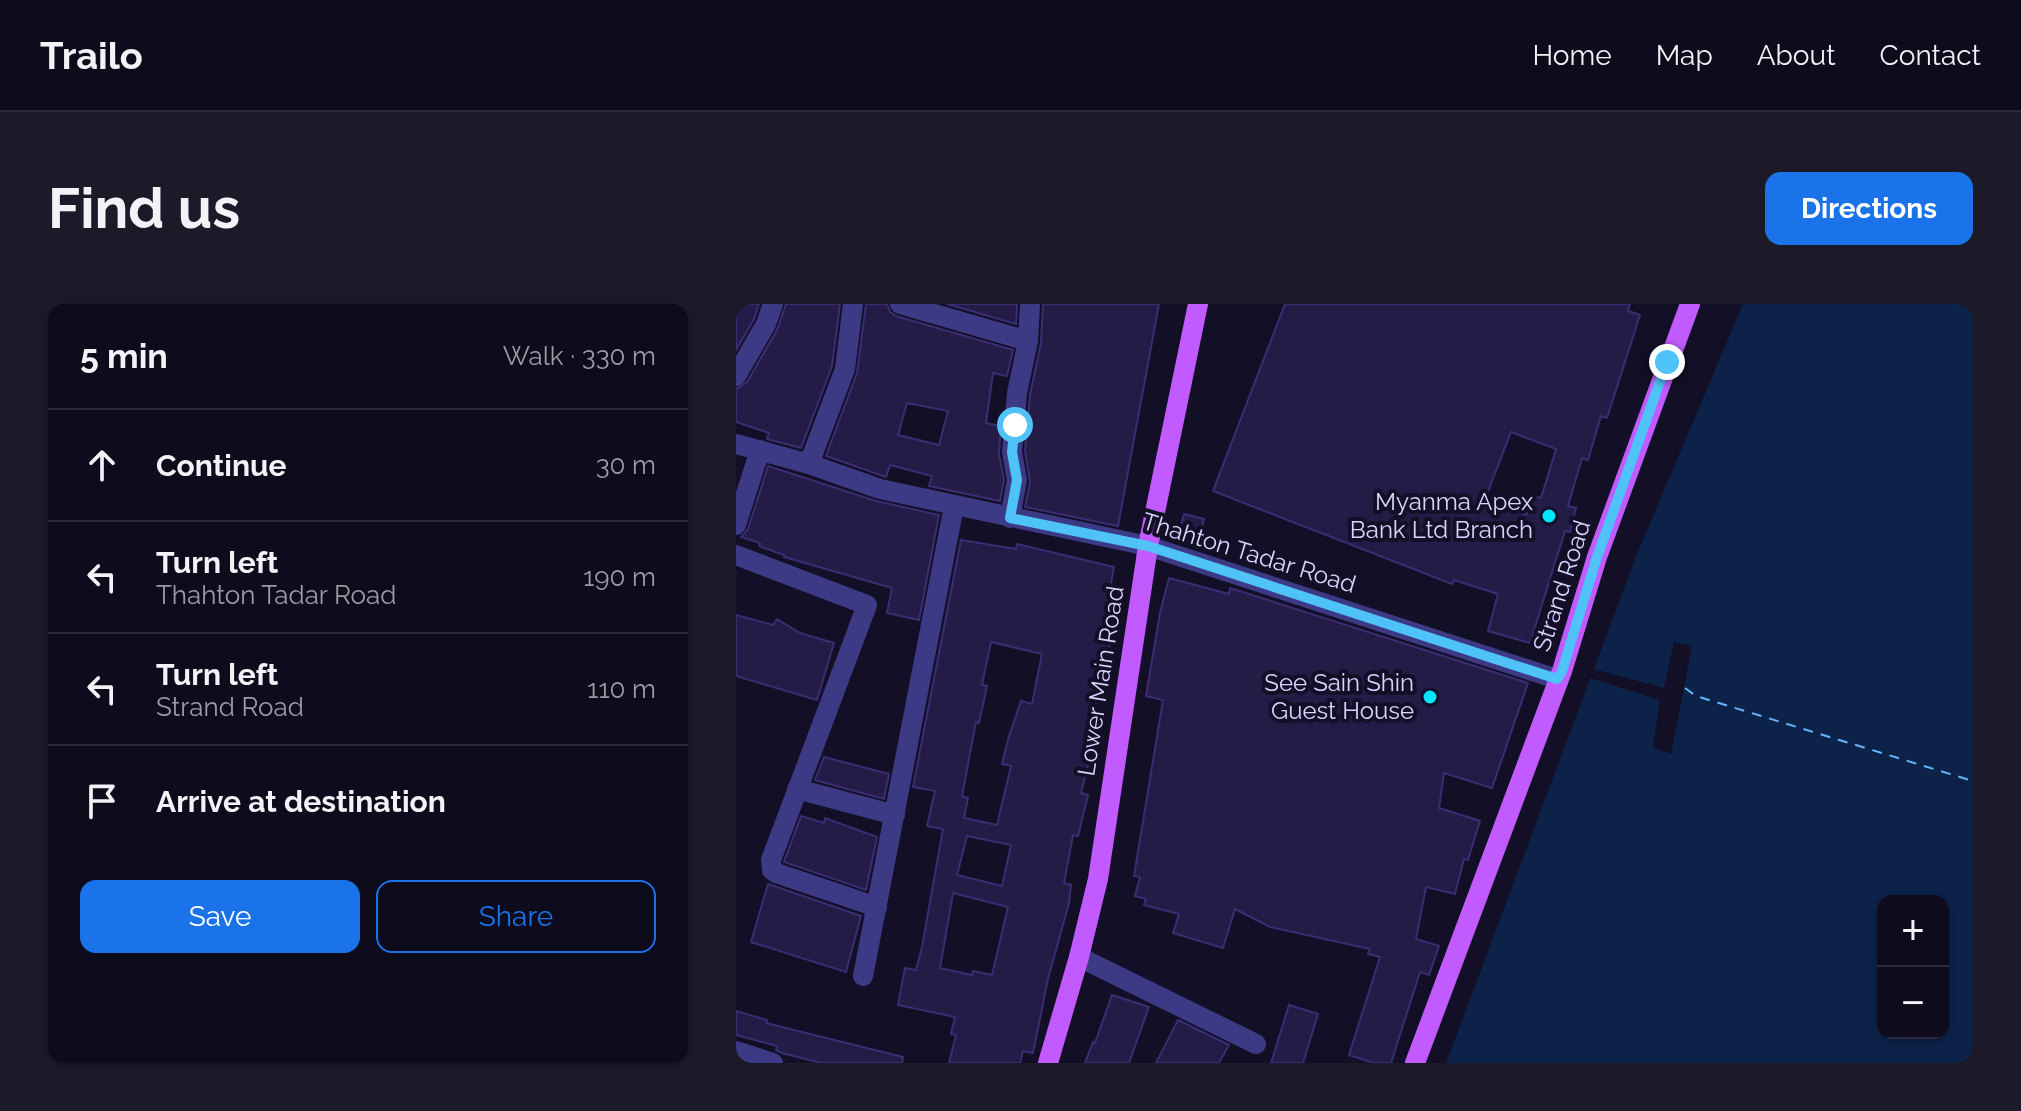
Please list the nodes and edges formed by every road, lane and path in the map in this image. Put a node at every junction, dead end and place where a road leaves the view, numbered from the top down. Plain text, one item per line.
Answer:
1 (773, 304) edge
2 (853, 304) edge
3 (900, 304) edge
4 (1030, 304) edge
5 (1198, 304) edge
6 (1690, 304) edge
7 (1028, 341) junction
8 (736, 376) edge
9 (736, 444) edge
10 (760, 450) junction
11 (809, 464) junction
12 (954, 506) junction
13 (1010, 518) junction
14 (736, 525) edge
15 (1148, 546) junction
16 (737, 561) edge
17 (1557, 679) junction
18 (797, 789) junction
19 (895, 815) junction
20 (877, 907) junction
21 (1079, 957) junction
22 (863, 976) dead end
23 (1256, 1044) dead end
24 (736, 1051) edge
25 (768, 1062) edge
26 (1048, 1063) edge
27 (1415, 1063) edge

1 - 8 street
2 - 11 street
3 - 7 street
4 - 7 street
5 - 15 main road, Lower Main Road
6 - 17 main road, Strand Road
7 - 13 street
9 - 10 street, Thahton Tadar Road
10 - 11 street, Thahton Tadar Road
10 - 14 street
11 - 12 street, Thahton Tadar Road
12 - 13 street, Thahton Tadar Road
12 - 19 street
13 - 15 street, Thahton Tadar Road
15 - 17 street, Thahton Tadar Road
15 - 21 main road, Lower Main Road
16 - 18 street
17 - 27 main road, Strand Road
18 - 19 street
18 - 20 street
19 - 20 street
20 - 22 street
21 - 23 street
21 - 26 main road, Lower Main Road
24 - 25 street

